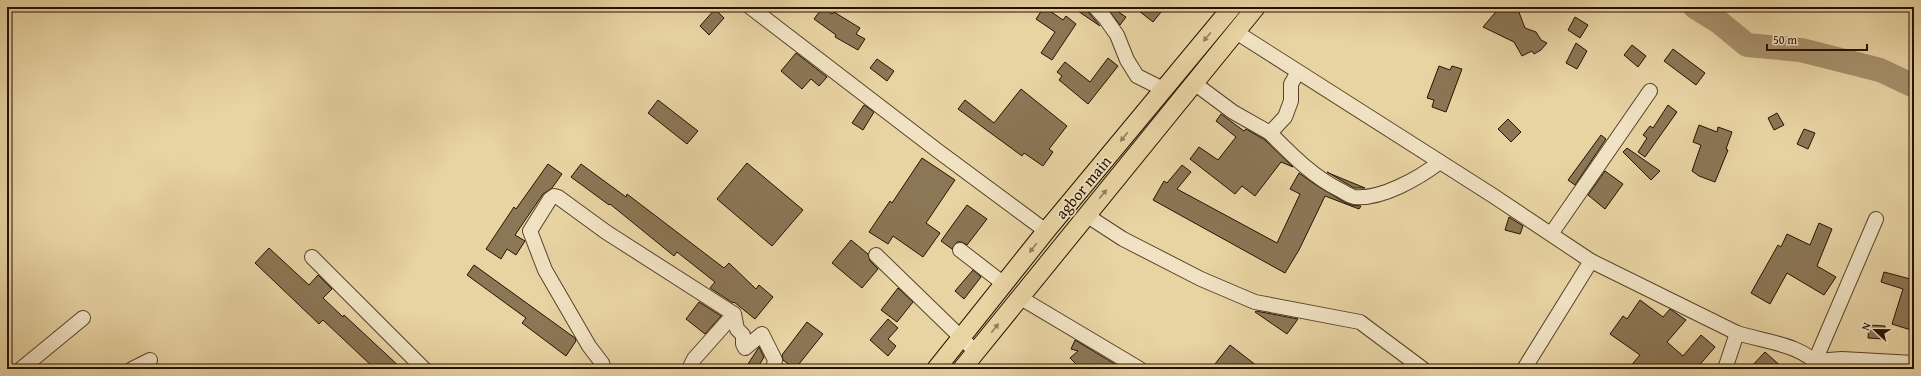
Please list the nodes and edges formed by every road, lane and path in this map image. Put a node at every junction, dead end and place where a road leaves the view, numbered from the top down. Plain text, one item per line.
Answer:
1 (750, 7) edge
2 (1095, 7) edge
3 (1232, 7) edge
4 (1256, 7) edge
5 (1236, 32) junction
6 (1298, 72) junction
7 (1194, 83) junction
8 (1163, 89) junction
9 (1650, 91) dead end
10 (1270, 132) junction
11 (1440, 162) junction
12 (1086, 215) junction
13 (1876, 219) dead end
14 (1046, 231) junction
15 (1550, 234) junction
16 (960, 250) dead end
17 (876, 255) dead end
18 (312, 257) dead end
19 (1591, 261) junction
20 (1004, 284) junction
21 (1019, 297) junction
22 (734, 314) junction
23 (83, 318) dead end
24 (1737, 333) junction
25 (961, 338) junction
26 (976, 352) junction
27 (150, 360) dead end
28 (1914, 363) edge
29 (1818, 365) edge
30 (21, 369) edge
31 (132, 369) edge
32 (424, 369) edge
33 (604, 369) edge
34 (689, 369) edge
35 (773, 369) edge
36 (936, 369) edge
37 (962, 369) edge
38 (1140, 369) edge
39 (1423, 369) edge
40 (1524, 369) edge
41 (1725, 369) edge

1 - 14 street
2 - 8 street
3 -> 8 main road, agbor main
4 - 5 main road, agbor main
5 - 6 street
5 - 7 main road, agbor main
6 - 10 street
6 - 11 street
7 - 10 street
12 -> 7 main road, agbor main
8 -> 14 main road, agbor main
9 - 15 street
10 - 11 street
11 - 15 street
12 - 21 main road, agbor main
12 - 39 street
13 - 29 street
14 -> 20 main road, agbor main
15 - 19 street
16 - 20 street
17 - 25 street
18 - 32 street
19 - 24 street
19 - 40 street
20 - 25 main road, agbor main
26 -> 21 main road, agbor main
21 - 38 street
22 - 33 street
22 - 34 street
22 - 35 street
23 - 30 street
24 - 29 street
24 - 41 street
25 - 26 street
25 - 36 main road, agbor main
26 - 37 main road, agbor main
27 - 31 street
28 - 29 street

